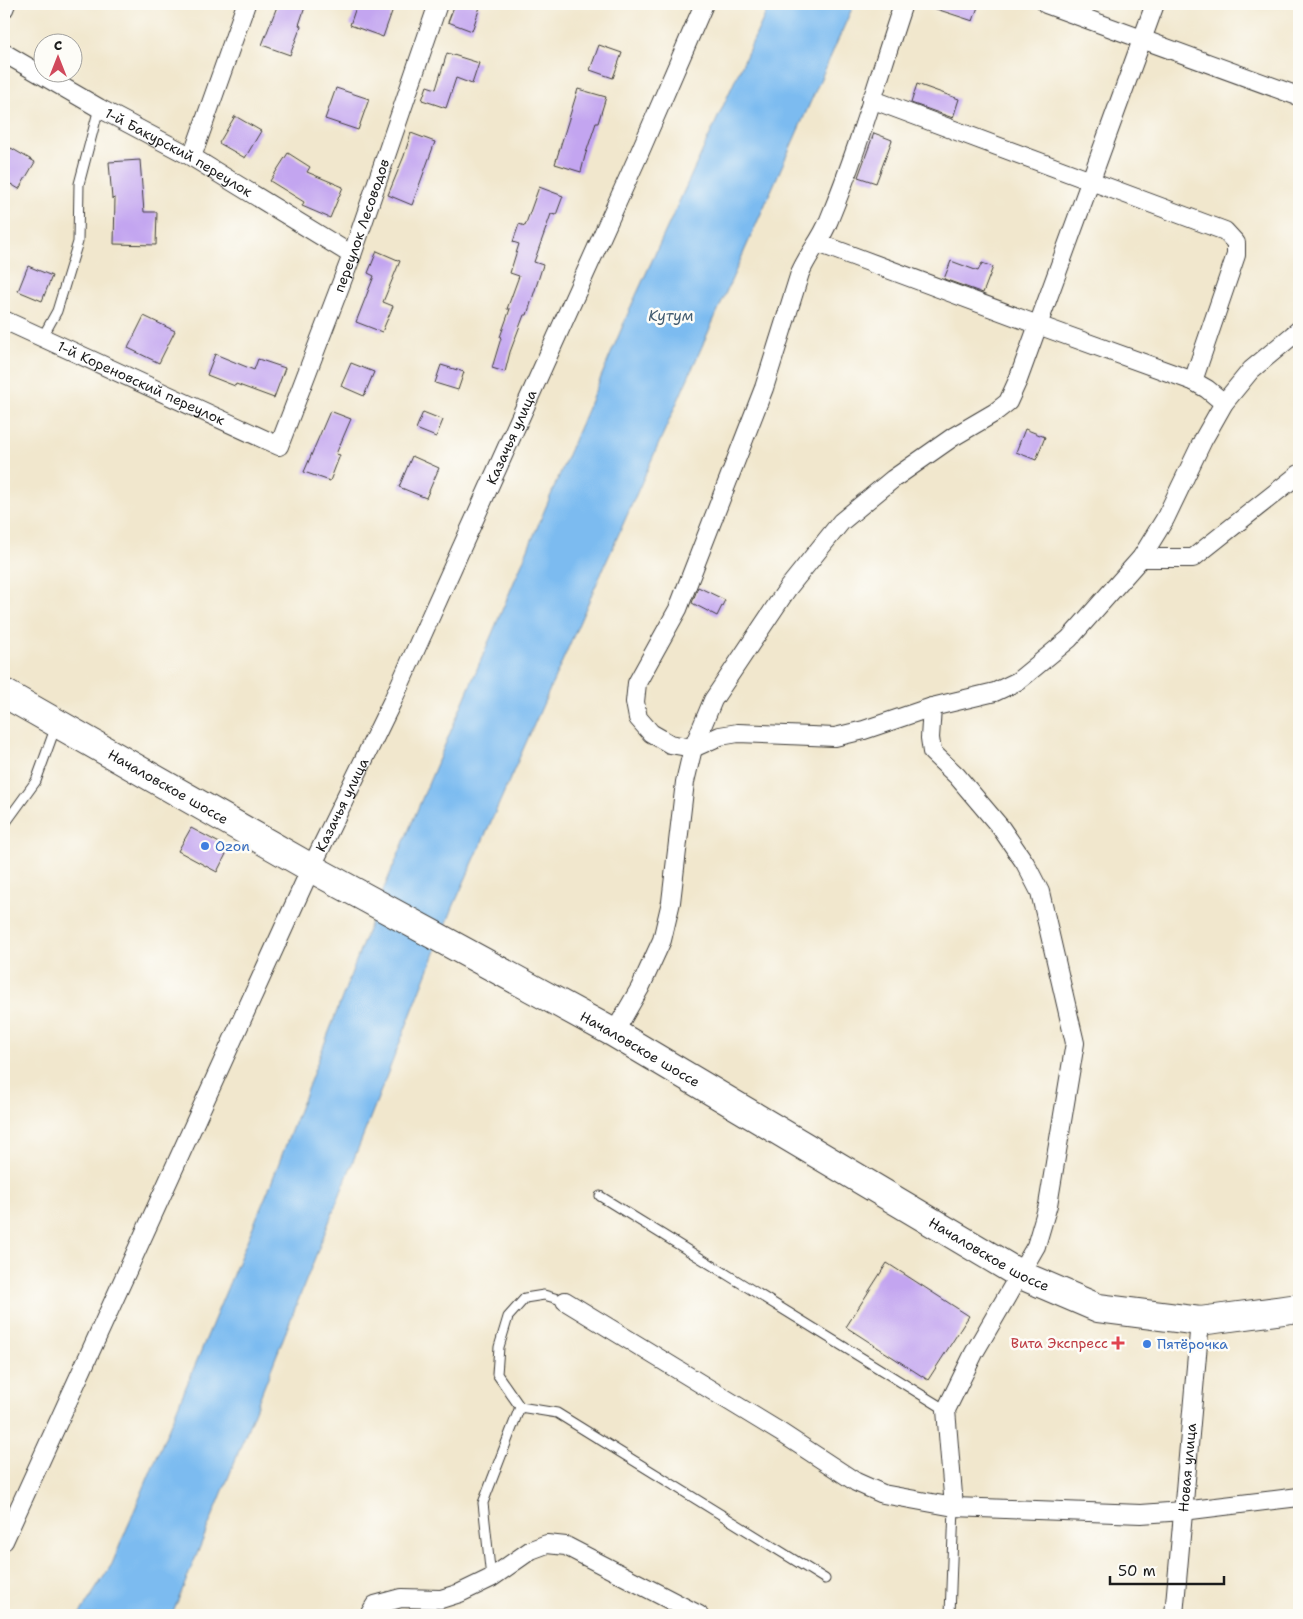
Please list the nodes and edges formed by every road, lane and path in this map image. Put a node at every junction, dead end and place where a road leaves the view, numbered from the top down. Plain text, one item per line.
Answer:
1 (6, 4) edge
2 (246, 4) edge
3 (438, 4) edge
4 (704, 4) edge
5 (903, 4) edge
6 (1046, 4) edge
7 (1155, 4) edge
8 (4, 10) edge
9 (1142, 38) junction
10 (4, 54) edge
11 (1295, 95) dead end
12 (871, 99) junction
13 (99, 108) junction
14 (192, 157) junction
15 (1091, 180) junction
16 (818, 243) junction
17 (352, 255) junction
18 (4, 320) edge
19 (1038, 325) junction
20 (1299, 330) edge
21 (42, 338) junction
22 (1193, 380) junction
23 (1224, 403) junction
24 (279, 446) joint
25 (1299, 474) edge
26 (1141, 558) junction
27 (4, 693) edge
28 (932, 707) junction
29 (57, 723) junction
30 (693, 748) junction
31 (4, 825) edge
32 (311, 868) junction
33 (614, 1034) junction
34 (600, 1196) dead end
35 (1021, 1275) junction
36 (565, 1301) joint
37 (1299, 1308) edge
38 (1200, 1321) junction
39 (520, 1407) junction
40 (946, 1410) junction
41 (1299, 1497) edge
42 (954, 1507) junction
43 (1183, 1511) junction
44 (4, 1541) edge
45 (491, 1578) junction
46 (825, 1579) dead end
47 (369, 1615) edge
48 (699, 1615) edge
49 (950, 1615) edge
50 (1174, 1615) edge

1 - 8 street
2 - 14 street
3 - 17 street, переулок Лесоводов
4 - 32 street, Казачья улица
5 - 12 street
6 - 9 street
7 - 9 street
9 - 11 street
9 - 15 street
10 - 13 street, 1-й Бакурский переулок
12 - 15 street
12 - 16 street
13 - 14 street, 1-й Бакурский переулок
13 - 21 lane
14 - 17 street, 1-й Бакурский переулок
15 - 19 street
15 - 22 street
16 - 19 street
16 - 30 street
17 - 24 street, переулок Лесоводов
18 - 21 street, 1-й Кореновский переулок
19 - 22 street
19 - 30 street
20 - 23 street
21 - 24 street, 1-й Кореновский переулок
22 - 23 street
23 - 26 street
25 - 26 street
26 - 28 street
27 - 29 main road, Началовское шоссе
28 - 30 street
28 - 35 street
29 - 31 lane
29 - 32 main road, Началовское шоссе
30 - 33 street
32 - 33 main road, Началовское шоссе
32 - 44 street, Казачья улица
33 - 35 main road, Началовское шоссе
34 - 40 lane
35 - 38 main road, Началовское шоссе
35 - 40 street
36 - 39 lane
36 - 42 street
37 - 38 main road, Началовское шоссе
38 - 43 street, Новая улица
39 - 45 lane
39 - 46 lane
40 - 42 street
41 - 43 street
42 - 43 street
42 - 49 lane
43 - 50 street, Новая улица
45 - 47 street
45 - 48 street

